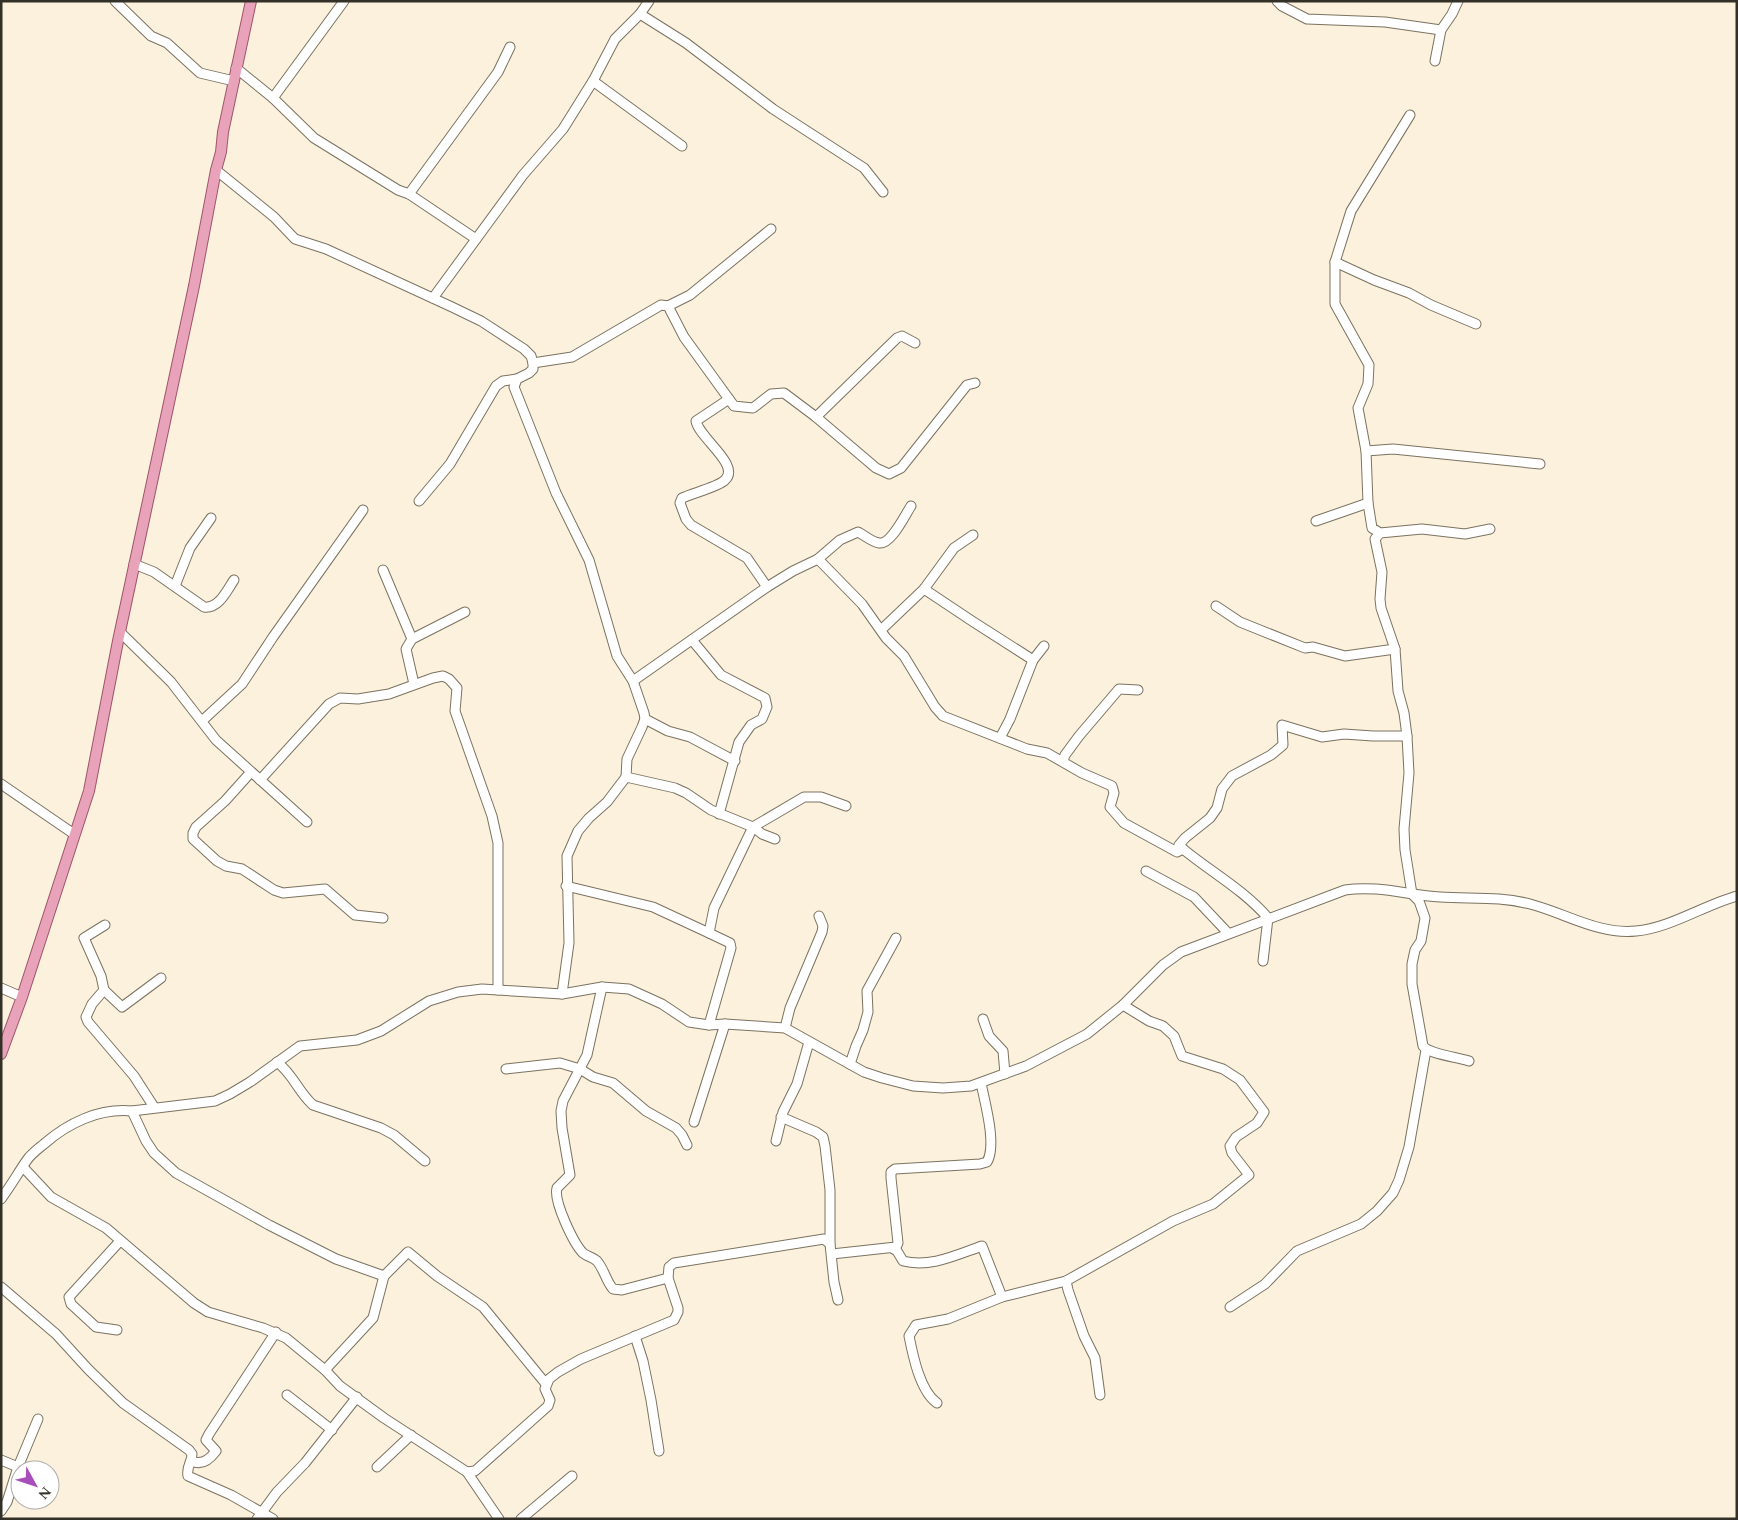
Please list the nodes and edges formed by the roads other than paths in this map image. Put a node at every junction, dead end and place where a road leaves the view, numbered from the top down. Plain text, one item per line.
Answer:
1 (115, 1) edge
2 (251, 1) edge
3 (344, 1) edge
4 (649, 1) edge
5 (1277, 1) edge
6 (1458, 1) edge
7 (640, 14) junction
8 (1441, 30) junction
9 (510, 47) dead end
10 (1435, 61) dead end
11 (236, 68) junction
12 (234, 81) junction
13 (593, 81) junction
14 (273, 98) junction
15 (1410, 115) dead end
16 (682, 146) dead end
17 (216, 170) junction
18 (883, 192) dead end
19 (409, 194) junction
20 (771, 229) dead end
21 (476, 239) junction
22 (1335, 262) junction
23 (433, 298) junction
24 (668, 306) junction
25 (1476, 324) dead end
26 (915, 343) dead end
27 (534, 363) junction
28 (517, 379) junction
29 (976, 383) dead end
30 (729, 399) junction
31 (816, 417) junction
32 (1366, 452) junction
33 (1540, 464) dead end
34 (419, 501) dead end
35 (1368, 503) junction
36 (911, 506) dead end
37 (363, 510) dead end
38 (211, 518) dead end
39 (1316, 520) dead end
40 (1490, 529) dead end
41 (1380, 533) junction
42 (974, 535) dead end
43 (818, 559) junction
44 (134, 564) junction
45 (383, 570) dead end
46 (234, 580) dead end
47 (174, 586) junction
48 (767, 587) junction
49 (924, 589) junction
50 (1216, 606) dead end
51 (465, 612) dead end
52 (881, 630) junction
53 (120, 632) junction
54 (412, 639) junction
55 (692, 640) junction
56 (1044, 646) dead end
57 (1395, 649) junction
58 (1033, 660) junction
59 (634, 681) junction
60 (414, 684) junction
61 (1138, 690) dead end
62 (645, 719) junction
63 (202, 721) junction
64 (1407, 736) junction
65 (1000, 738) junction
66 (735, 761) junction
67 (1063, 761) junction
68 (251, 772) junction
69 (626, 777) junction
70 (260, 780) junction
71 (1, 784) edge
72 (846, 806) dead end
73 (719, 814) junction
74 (307, 822) dead end
75 (753, 827) junction
76 (74, 834) junction
77 (775, 839) dead end
78 (1183, 849) junction
79 (1146, 871) dead end
80 (566, 886) junction
81 (1412, 894) junction
82 (1737, 896) edge
83 (819, 916) dead end
84 (383, 918) dead end
85 (1268, 918) junction
86 (105, 924) dead end
87 (709, 933) junction
88 (1228, 933) junction
89 (896, 938) dead end
90 (1263, 961) dead end
91 (161, 978) dead end
92 (602, 987) junction
93 (1, 988) edge
94 (104, 990) junction
95 (498, 990) junction
96 (562, 994) junction
97 (22, 997) junction
98 (1123, 1005) junction
99 (982, 1019) dead end
100 (725, 1024) junction
101 (709, 1025) junction
102 (786, 1028) junction
103 (809, 1042) junction
104 (1426, 1050) junction
105 (1, 1054) edge
106 (1469, 1061) dead end
107 (277, 1062) junction
108 (850, 1064) junction
109 (506, 1069) dead end
110 (580, 1069) junction
111 (1005, 1074) junction
112 (981, 1083) junction
113 (154, 1107) junction
114 (132, 1111) junction
115 (781, 1117) junction
116 (694, 1122) dead end
117 (776, 1141) dead end
118 (687, 1145) dead end
119 (425, 1161) dead end
120 (24, 1167) junction
121 (1, 1199) edge
122 (120, 1241) junction
123 (830, 1244) junction
124 (892, 1248) junction
125 (832, 1254) junction
126 (384, 1276) junction
127 (668, 1278) junction
128 (1066, 1281) junction
129 (1, 1287) edge
130 (1002, 1297) junction
131 (838, 1300) dead end
132 (1230, 1307) dead end
133 (117, 1330) dead end
134 (276, 1332) junction
135 (635, 1336) junction
136 (325, 1370) junction
137 (545, 1380) junction
138 (287, 1395) dead end
139 (1100, 1395) dead end
140 (357, 1398) junction
141 (937, 1403) dead end
142 (38, 1419) dead end
143 (332, 1430) junction
144 (411, 1435) junction
145 (659, 1451) dead end
146 (21, 1460) edge
147 (192, 1461) junction
148 (378, 1467) dead end
149 (467, 1472) junction
150 (572, 1476) dead end
151 (10, 1492) edge
152 (1, 1511) edge
153 (260, 1515) edge
154 (273, 1519) edge
155 (499, 1519) edge
156 (521, 1519) edge

1 - 12 street
2 - 11 main road
3 - 14 street
4 - 7 street
5 - 8 street
6 - 8 street
7 - 13 street
7 - 18 street
8 - 10 street
9 - 19 street
11 - 12 main road
11 - 14 street
12 - 17 main road
13 - 16 street
13 - 21 street
14 - 19 street
15 - 22 street
17 - 23 street
17 - 44 main road
19 - 21 street
20 - 24 street
21 - 23 street
22 - 25 street
22 - 32 street
23 - 27 street
24 - 27 street
24 - 30 street
26 - 31 street
27 - 28 street
28 - 34 street
28 - 59 street
29 - 31 street
30 - 31 street
30 - 48 street
32 - 33 street
32 - 35 street
35 - 39 street
35 - 41 street
36 - 43 street
37 - 63 street
38 - 47 street
40 - 41 street
41 - 57 street
42 - 49 street
43 - 48 street
43 - 52 street
44 - 47 street
44 - 53 main road
45 - 54 street
46 - 47 street
48 - 55 street
49 - 52 street
49 - 58 street
50 - 57 street
51 - 54 street
52 - 65 street
53 - 63 street
53 - 76 main road
54 - 60 street
55 - 59 street
55 - 66 street
56 - 58 street
57 - 64 street
58 - 65 street
59 - 62 street
60 - 70 street
60 - 95 street
61 - 67 street
62 - 66 street
62 - 69 street
63 - 68 street
64 - 78 street
64 - 81 street
65 - 67 street
66 - 73 street
67 - 78 street
68 - 70 street
68 - 84 street
69 - 73 street
69 - 80 street
70 - 74 street
71 - 76 street
72 - 75 street
73 - 75 street
75 - 77 street
75 - 87 street
76 - 97 main road
78 - 85 street
79 - 88 street
80 - 87 street
80 - 96 street
81 - 82 street
81 - 85 street
81 - 104 street
83 - 102 street
85 - 88 street
85 - 90 street
86 - 94 street
87 - 101 street
88 - 98 street
89 - 108 street
91 - 94 street
92 - 96 street
92 - 101 street
92 - 110 street
93 - 97 street
94 - 113 street
95 - 96 street
95 - 107 street
97 - 105 main road
98 - 111 street
98 - 128 street
99 - 111 street
100 - 101 street
100 - 102 street
100 - 116 street
102 - 103 street
103 - 108 street
103 - 115 street
104 - 106 street
104 - 132 street
107 - 113 street
107 - 119 street
108 - 112 street
109 - 110 street
110 - 118 street
110 - 127 street
111 - 112 street
112 - 124 street
113 - 114 street
114 - 120 street
114 - 126 street
115 - 117 street
115 - 123 street
120 - 121 street
120 - 122 street
122 - 133 street
122 - 134 street
123 - 125 street
123 - 127 street
124 - 125 street
124 - 130 street
125 - 131 street
126 - 136 street
126 - 137 street
127 - 135 street
128 - 130 street
128 - 139 street
129 - 147 street
130 - 141 street
134 - 136 street
134 - 147 street
135 - 137 street
135 - 145 street
136 - 140 street
137 - 149 street
138 - 143 street
140 - 143 street
140 - 144 street
142 - 146 street
143 - 153 street
144 - 148 street
144 - 149 street
147 - 153 street
149 - 155 street
150 - 156 street
151 - 152 street
153 - 154 street

